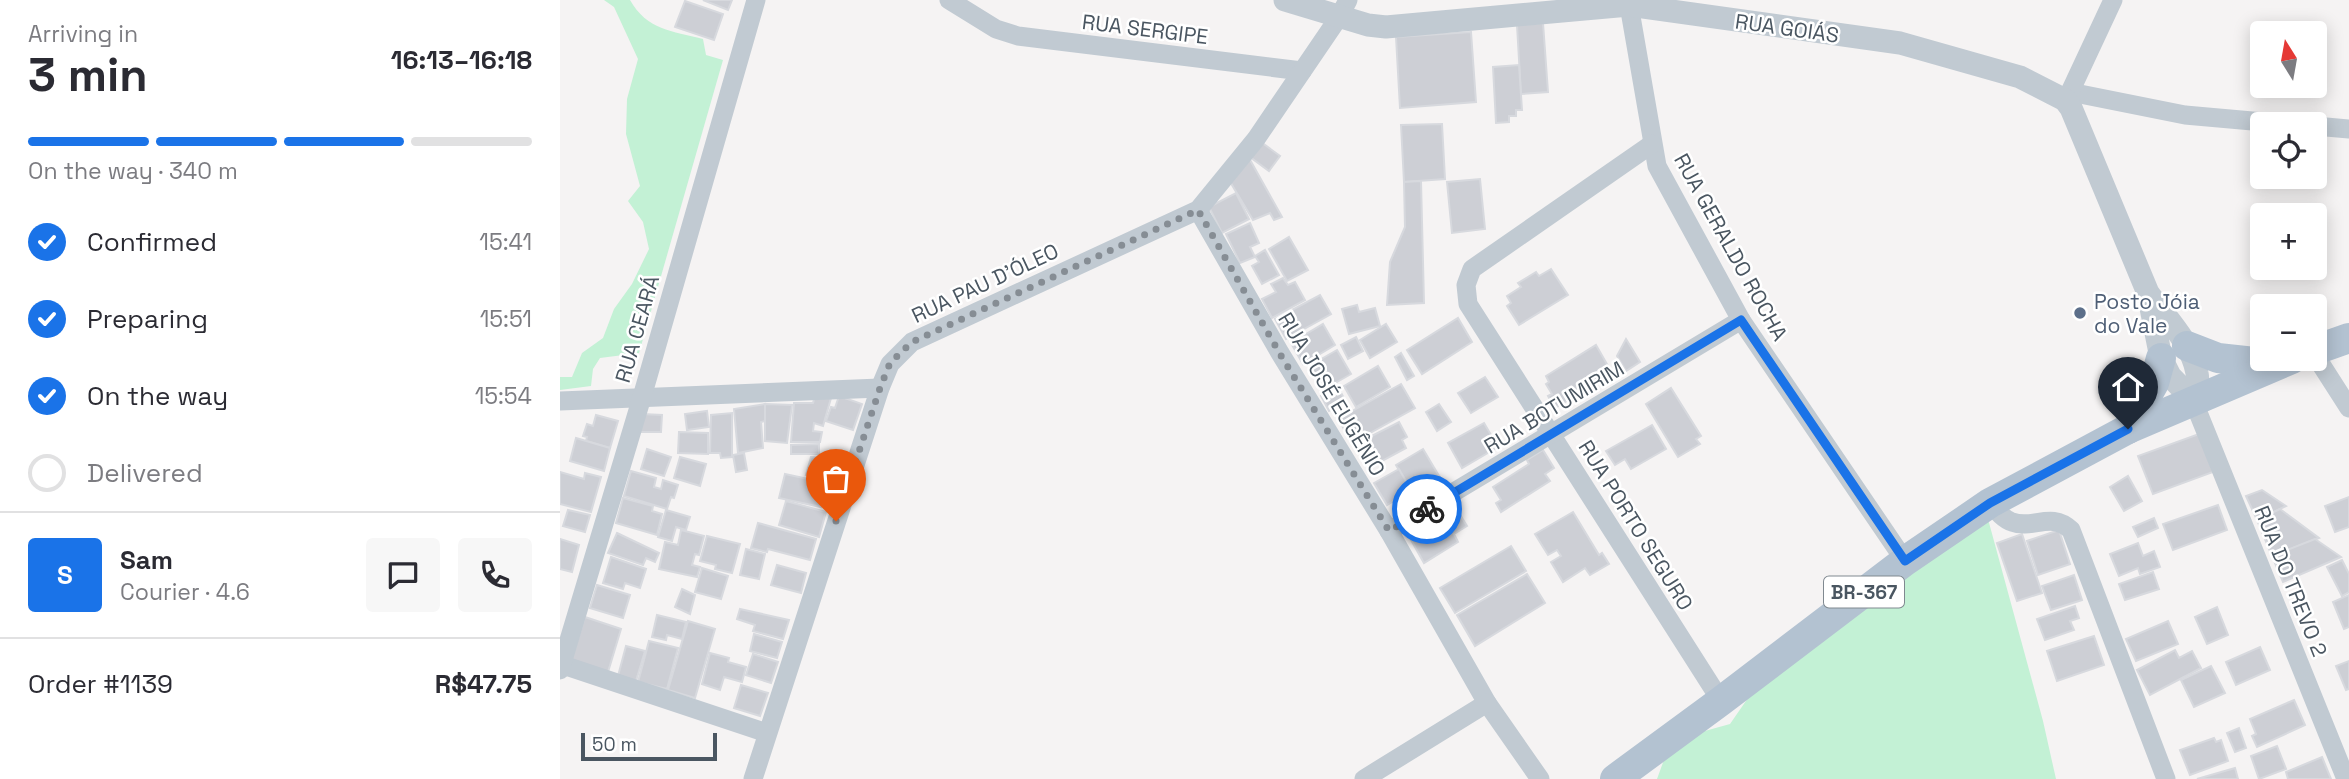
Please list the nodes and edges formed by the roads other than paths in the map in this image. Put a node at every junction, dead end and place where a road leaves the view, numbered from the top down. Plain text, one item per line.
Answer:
1 (756, 0) edge
2 (949, 0) edge
3 (1284, 0) edge
4 (2113, 0) edge
5 (1630, 3) edge
6 (1343, 8) edge
7 (1302, 71) junction
8 (2069, 100) junction
9 (2250, 121) edge
10 (2327, 127) edge
11 (2349, 128) edge
12 (1651, 144) junction
13 (1198, 210) junction
14 (1741, 320) junction
15 (2349, 338) edge
16 (2327, 347) edge
17 (2174, 352) junction
18 (2250, 360) edge
19 (2262, 371) edge
20 (2327, 371) edge
21 (880, 388) junction
22 (642, 397) junction
23 (2193, 400) junction
24 (560, 401) edge
25 (2349, 408) edge
26 (2128, 429) junction
27 (1552, 435) junction
28 (1990, 503) junction
29 (1389, 531) junction
30 (1905, 561) junction
31 (560, 666) edge
32 (1721, 701) junction
33 (1487, 703) junction
34 (767, 733) junction
35 (753, 779) edge
36 (1364, 779) edge
37 (1540, 779) edge
38 (1615, 779) edge
39 (2166, 779) edge
40 (2346, 779) edge

1 - 22 street, RUA CEARÁ
2 - 7 street, RUA SERGIPE
3 - 6 street, RUA GOIÁS
4 - 8 street
5 - 6 street, RUA GOIÁS
5 - 8 street, RUA GOIÁS
5 - 12 street, RUA GERALDO ROCHA
6 - 7 street
7 - 13 street
8 - 9 street, RUA GOIÁS
8 - 17 street
10 - 11 street
12 - 14 street, RUA GERALDO ROCHA
12 - 27 street, RUA PORTO SEGURO
13 - 21 street, RUA PAU D'ÓLEO
13 - 29 street, RUA JOSÉ EUGÊNIO
14 - 27 street, RUA BOTUMIRIM
14 - 30 street, RUA GERALDO ROCHA
15 - 16 main road
17 - 18 main road
17 - 23 street
17 - 26 main road
19 - 23 main road, BR-367
20 - 25 street
21 - 22 street
21 - 34 street, RUA PAU D'ÓLEO
22 - 24 street
22 - 31 street, RUA CEARÁ
23 - 26 main road, BR-367
23 - 40 street, RUA DO TREVO 2
26 - 28 main road, BR-367
27 - 29 street, RUA BOTUMIRIM
27 - 32 street, RUA PORTO SEGURO
28 - 30 main road, BR-367
28 - 39 street
29 - 33 street, RUA JOSÉ EUGÊNIO
30 - 32 main road, BR-367
31 - 34 street
32 - 38 main road, BR-367
33 - 36 street
33 - 37 street, RUA JOSÉ EUGÊNIO
34 - 35 street, RUA PAU D'ÓLEO

